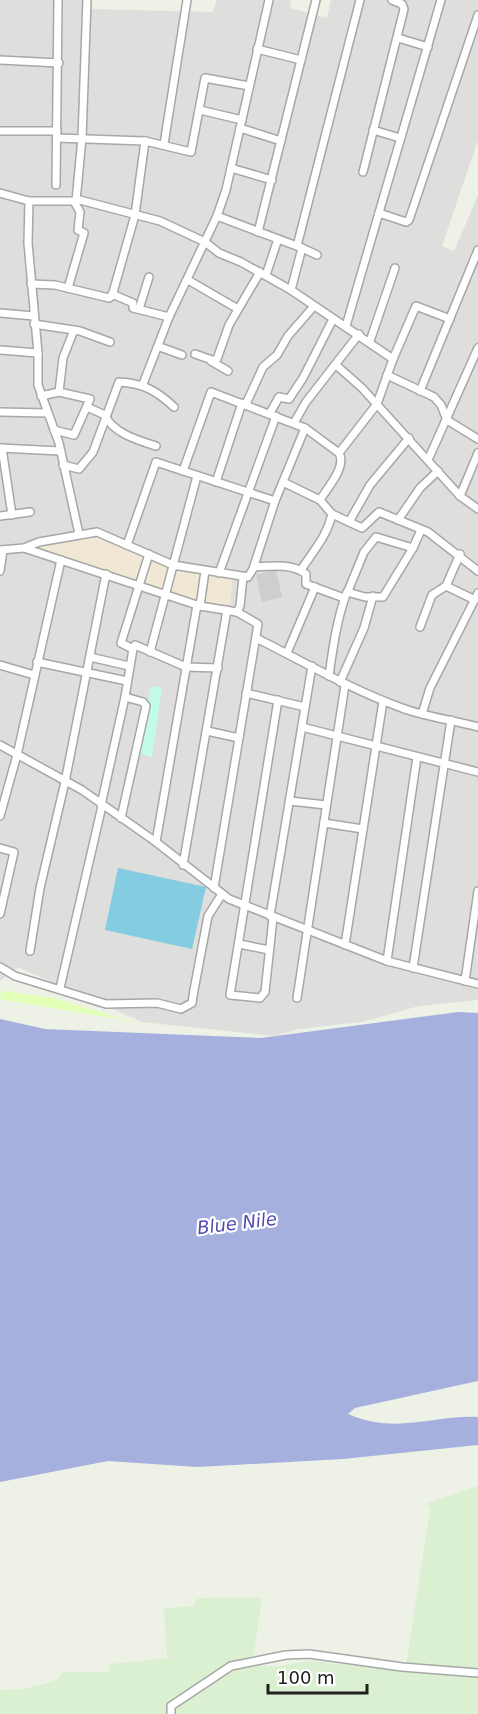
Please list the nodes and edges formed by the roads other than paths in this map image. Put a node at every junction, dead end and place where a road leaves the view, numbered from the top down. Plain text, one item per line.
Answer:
1 (58, 0) edge
2 (87, 0) edge
3 (187, 0) edge
4 (269, 0) edge
5 (316, 0) edge
6 (360, 0) edge
7 (392, 0) edge
8 (441, 0) edge
9 (405, 4) edge
10 (478, 15) edge
11 (398, 38) junction
12 (428, 47) junction
13 (257, 49) junction
14 (0, 60) edge
15 (301, 60) junction
16 (59, 63) junction
17 (249, 86) junction
18 (200, 110) junction
19 (242, 120) junction
20 (240, 128) junction
21 (373, 130) junction
22 (0, 131) edge
23 (57, 134) junction
24 (82, 138) junction
25 (400, 138) junction
26 (145, 141) junction
27 (281, 141) junction
28 (164, 144) junction
29 (231, 168) junction
30 (363, 172) dead end
31 (272, 180) junction
32 (57, 185) dead end
33 (0, 193) edge
34 (29, 201) junction
35 (76, 201) junction
36 (379, 213) junction
37 (135, 215) junction
38 (217, 216) junction
39 (258, 232) junction
40 (278, 239) junction
41 (205, 242) junction
42 (299, 247) junction
43 (478, 250) edge
44 (317, 255) dead end
45 (395, 268) dead end
46 (263, 273) junction
47 (149, 277) dead end
48 (188, 280) junction
49 (31, 284) junction
50 (68, 288) junction
51 (291, 290) junction
52 (112, 294) junction
53 (314, 306) junction
54 (139, 309) junction
55 (238, 309) junction
56 (0, 313) edge
57 (169, 317) junction
58 (333, 319) junction
59 (450, 319) junction
60 (34, 320) junction
61 (346, 326) junction
62 (74, 330) junction
63 (359, 334) junction
64 (370, 341) junction
65 (110, 342) dead end
66 (160, 347) junction
67 (478, 348) edge
68 (0, 350) edge
69 (38, 353) junction
70 (195, 354) dead end
71 (182, 355) dead end
72 (393, 359) junction
73 (212, 360) junction
74 (336, 365) junction
75 (228, 371) dead end
76 (387, 375) junction
77 (143, 384) junction
78 (420, 391) junction
79 (59, 392) junction
80 (41, 396) junction
81 (244, 404) junction
82 (377, 404) junction
83 (87, 407) junction
84 (174, 407) dead end
85 (0, 412) edge
86 (47, 413) junction
87 (273, 414) junction
88 (105, 415) junction
89 (447, 420) junction
90 (294, 423) junction
91 (305, 428) junction
92 (54, 429) junction
93 (409, 438) junction
94 (478, 439) edge
95 (156, 446) dead end
96 (1, 448) edge
97 (60, 451) junction
98 (339, 453) junction
99 (478, 453) edge
100 (428, 460) junction
101 (63, 465) junction
102 (183, 471) junction
103 (438, 471) junction
104 (197, 476) junction
105 (216, 482) junction
106 (283, 482) junction
107 (249, 492) junction
108 (460, 496) junction
109 (320, 500) junction
110 (275, 501) junction
111 (478, 509) edge
112 (30, 512) dead end
113 (333, 514) junction
114 (12, 515) junction
115 (0, 516) edge
116 (398, 520) junction
117 (349, 522) junction
118 (421, 530) junction
119 (79, 534) junction
120 (127, 544) junction
121 (24, 548) junction
122 (413, 548) junction
123 (2, 550) edge
124 (149, 554) junction
125 (460, 554) junction
126 (61, 560) junction
127 (173, 565) junction
128 (254, 567) junction
129 (301, 570) junction
130 (0, 571) edge
131 (205, 571) junction
132 (478, 571) edge
133 (219, 573) junction
134 (106, 574) junction
135 (243, 577) junction
136 (138, 585) junction
137 (446, 586) junction
138 (315, 587) junction
139 (165, 594) junction
140 (346, 594) junction
141 (373, 596) junction
142 (476, 596) edge
143 (198, 605) junction
144 (227, 610) junction
145 (237, 612) junction
146 (420, 627) dead end
147 (256, 638) junction
148 (133, 649) junction
149 (150, 651) junction
150 (287, 653) junction
151 (90, 657) junction
152 (37, 662) junction
153 (0, 665) edge
154 (129, 666) junction
155 (186, 666) junction
156 (312, 666) junction
157 (218, 668) junction
158 (87, 673) junction
159 (34, 675) junction
160 (329, 675) junction
161 (127, 681) junction
162 (343, 684) junction
163 (246, 693) junction
164 (125, 697) junction
165 (278, 700) junction
166 (383, 701) junction
167 (305, 707) junction
168 (422, 714) junction
169 (451, 720) junction
170 (302, 727) junction
171 (478, 727) edge
172 (207, 731) junction
173 (336, 735) junction
174 (239, 738) junction
175 (0, 745) edge
176 (376, 747) junction
177 (17, 755) junction
178 (417, 757) junction
179 (444, 765) junction
180 (478, 772) edge
181 (65, 782) junction
182 (290, 801) junction
183 (102, 805) junction
184 (326, 805) junction
185 (0, 816) edge
186 (121, 818) junction
187 (324, 823) junction
188 (363, 829) junction
189 (156, 842) junction
190 (0, 848) edge
191 (183, 865) junction
192 (214, 888) junction
193 (478, 891) edge
194 (222, 894) junction
195 (244, 906) junction
196 (0, 914) edge
197 (271, 917) junction
198 (307, 930) junction
199 (239, 944) junction
200 (345, 945) junction
201 (270, 950) junction
202 (30, 951) dead end
203 (387, 961) junction
204 (0, 967) edge
205 (413, 968) junction
206 (465, 981) junction
207 (478, 984) edge
208 (60, 988) junction
209 (297, 998) dead end
210 (478, 1673) edge
211 (171, 1714) edge

1 - 16 street
2 - 24 street
3 - 28 street
4 - 13 street
5 - 15 street
6 - 42 street
7 - 9 street
8 - 12 street
9 - 11 street
10 - 36 street
11 - 12 street
11 - 21 street
12 - 25 street
13 - 15 street
13 - 17 street
14 - 16 street
15 - 27 street
16 - 23 street
17 - 18 street
17 - 19 street
18 - 19 street
18 - 28 street
19 - 20 street
20 - 27 street
20 - 29 street
21 - 25 street
21 - 30 street
22 - 23 street
23 - 24 street
23 - 32 street
24 - 26 street
24 - 35 street
25 - 36 street
26 - 28 street
26 - 37 street
27 - 31 street
29 - 31 street
29 - 38 street
31 - 39 street
33 - 34 street
34 - 35 street
34 - 49 street
35 - 37 street
35 - 50 street
36 - 61 street
37 - 41 street
37 - 52 street
38 - 39 street
38 - 41 street
39 - 40 street
40 - 42 street
40 - 46 street
41 - 46 street
41 - 48 street
42 - 44 street
42 - 51 street
43 - 59 street
45 - 64 street
46 - 51 street
46 - 55 street
47 - 54 street
48 - 55 street
48 - 57 street
49 - 50 street
49 - 60 street
50 - 52 street
51 - 53 street
52 - 54 street
53 - 58 street
53 - 81 street
54 - 57 street
55 - 73 street
56 - 60 street
57 - 66 street
58 - 61 street
58 - 87 street
59 - 72 street
59 - 78 street
60 - 62 street
60 - 69 street
61 - 63 street
62 - 65 street
62 - 79 street
63 - 64 street
63 - 74 street
64 - 72 street
66 - 71 street
66 - 77 street
67 - 89 street
68 - 69 street
69 - 80 street
70 - 73 street
72 - 76 street
73 - 75 street
74 - 82 street
74 - 90 street
76 - 78 street
76 - 82 street
77 - 84 street
77 - 88 street
78 - 89 street
79 - 80 street
79 - 83 street
80 - 86 street
81 - 87 street
81 - 102 street
81 - 105 street
82 - 93 street
82 - 98 street
83 - 88 street
83 - 92 street
85 - 86 street
86 - 92 street
87 - 90 street
87 - 107 street
88 - 95 street
88 - 101 street
89 - 94 street
89 - 100 street
90 - 91 street
91 - 98 street
91 - 106 street
92 - 97 street
93 - 100 street
93 - 117 street
96 - 97 street
96 - 114 street
97 - 101 street
98 - 109 street
99 - 108 street
100 - 103 street
101 - 119 street
102 - 104 street
102 - 120 street
103 - 108 street
103 - 116 street
104 - 105 street
104 - 127 street
105 - 107 street
106 - 109 street
106 - 110 street
107 - 110 street
107 - 133 street
108 - 111 street
109 - 113 street
110 - 128 street
112 - 114 street
113 - 117 street
113 - 129 street
114 - 115 street
116 - 117 street
116 - 118 street
118 - 122 street
118 - 125 street
119 - 120 street
119 - 121 street
120 - 124 street
121 - 123 street
121 - 126 street
122 - 140 street
122 - 141 street
123 - 130 street
124 - 127 street
124 - 136 street
125 - 132 street
125 - 137 street
126 - 134 street
126 - 152 street
127 - 131 street
127 - 139 street
128 - 129 street
128 - 135 street
129 - 138 street
131 - 133 street
131 - 143 street
133 - 135 street
134 - 136 street
134 - 151 street
135 - 145 street
136 - 139 street
136 - 148 street
137 - 142 street
137 - 146 street
138 - 140 street
138 - 150 street
139 - 143 street
139 - 149 street
140 - 141 street
140 - 160 street
141 - 162 street
142 - 168 street
143 - 144 street
143 - 155 street
144 - 145 street
144 - 157 street
145 - 147 street
147 - 150 street
147 - 163 street
148 - 149 street
148 - 154 street
149 - 155 street
150 - 156 street
151 - 154 street
151 - 158 street
152 - 158 street
152 - 159 street
153 - 159 street
154 - 161 street
155 - 157 street
155 - 189 street
156 - 160 street
156 - 167 street
157 - 172 street
158 - 161 street
158 - 181 street
159 - 177 street
160 - 162 street
161 - 164 street
162 - 166 street
162 - 173 street
163 - 165 street
163 - 174 street
164 - 183 street
164 - 186 street
165 - 167 street
165 - 195 street
166 - 168 street
166 - 176 street
167 - 170 street
168 - 169 street
169 - 171 street
169 - 179 street
170 - 173 street
170 - 182 street
172 - 174 street
172 - 191 street
173 - 176 street
173 - 184 street
174 - 192 street
175 - 177 street
176 - 178 street
176 - 188 street
177 - 181 street
177 - 185 street
178 - 179 street
178 - 203 street
179 - 180 street
179 - 205 street
181 - 183 street
181 - 202 street
182 - 184 street
182 - 197 street
183 - 186 street
183 - 208 street
184 - 187 street
186 - 189 street
187 - 188 street
187 - 198 street
188 - 200 street
189 - 191 street
190 - 196 street
191 - 192 street
192 - 194 street
193 - 206 street
194 - 195 street
194 - 208 street
195 - 197 street
195 - 199 street
197 - 198 street
197 - 201 street
198 - 200 street
198 - 209 street
199 - 201 street
199 - 201 street
200 - 203 street
203 - 205 street
204 - 208 street
205 - 206 street
206 - 207 street
210 - 211 street

